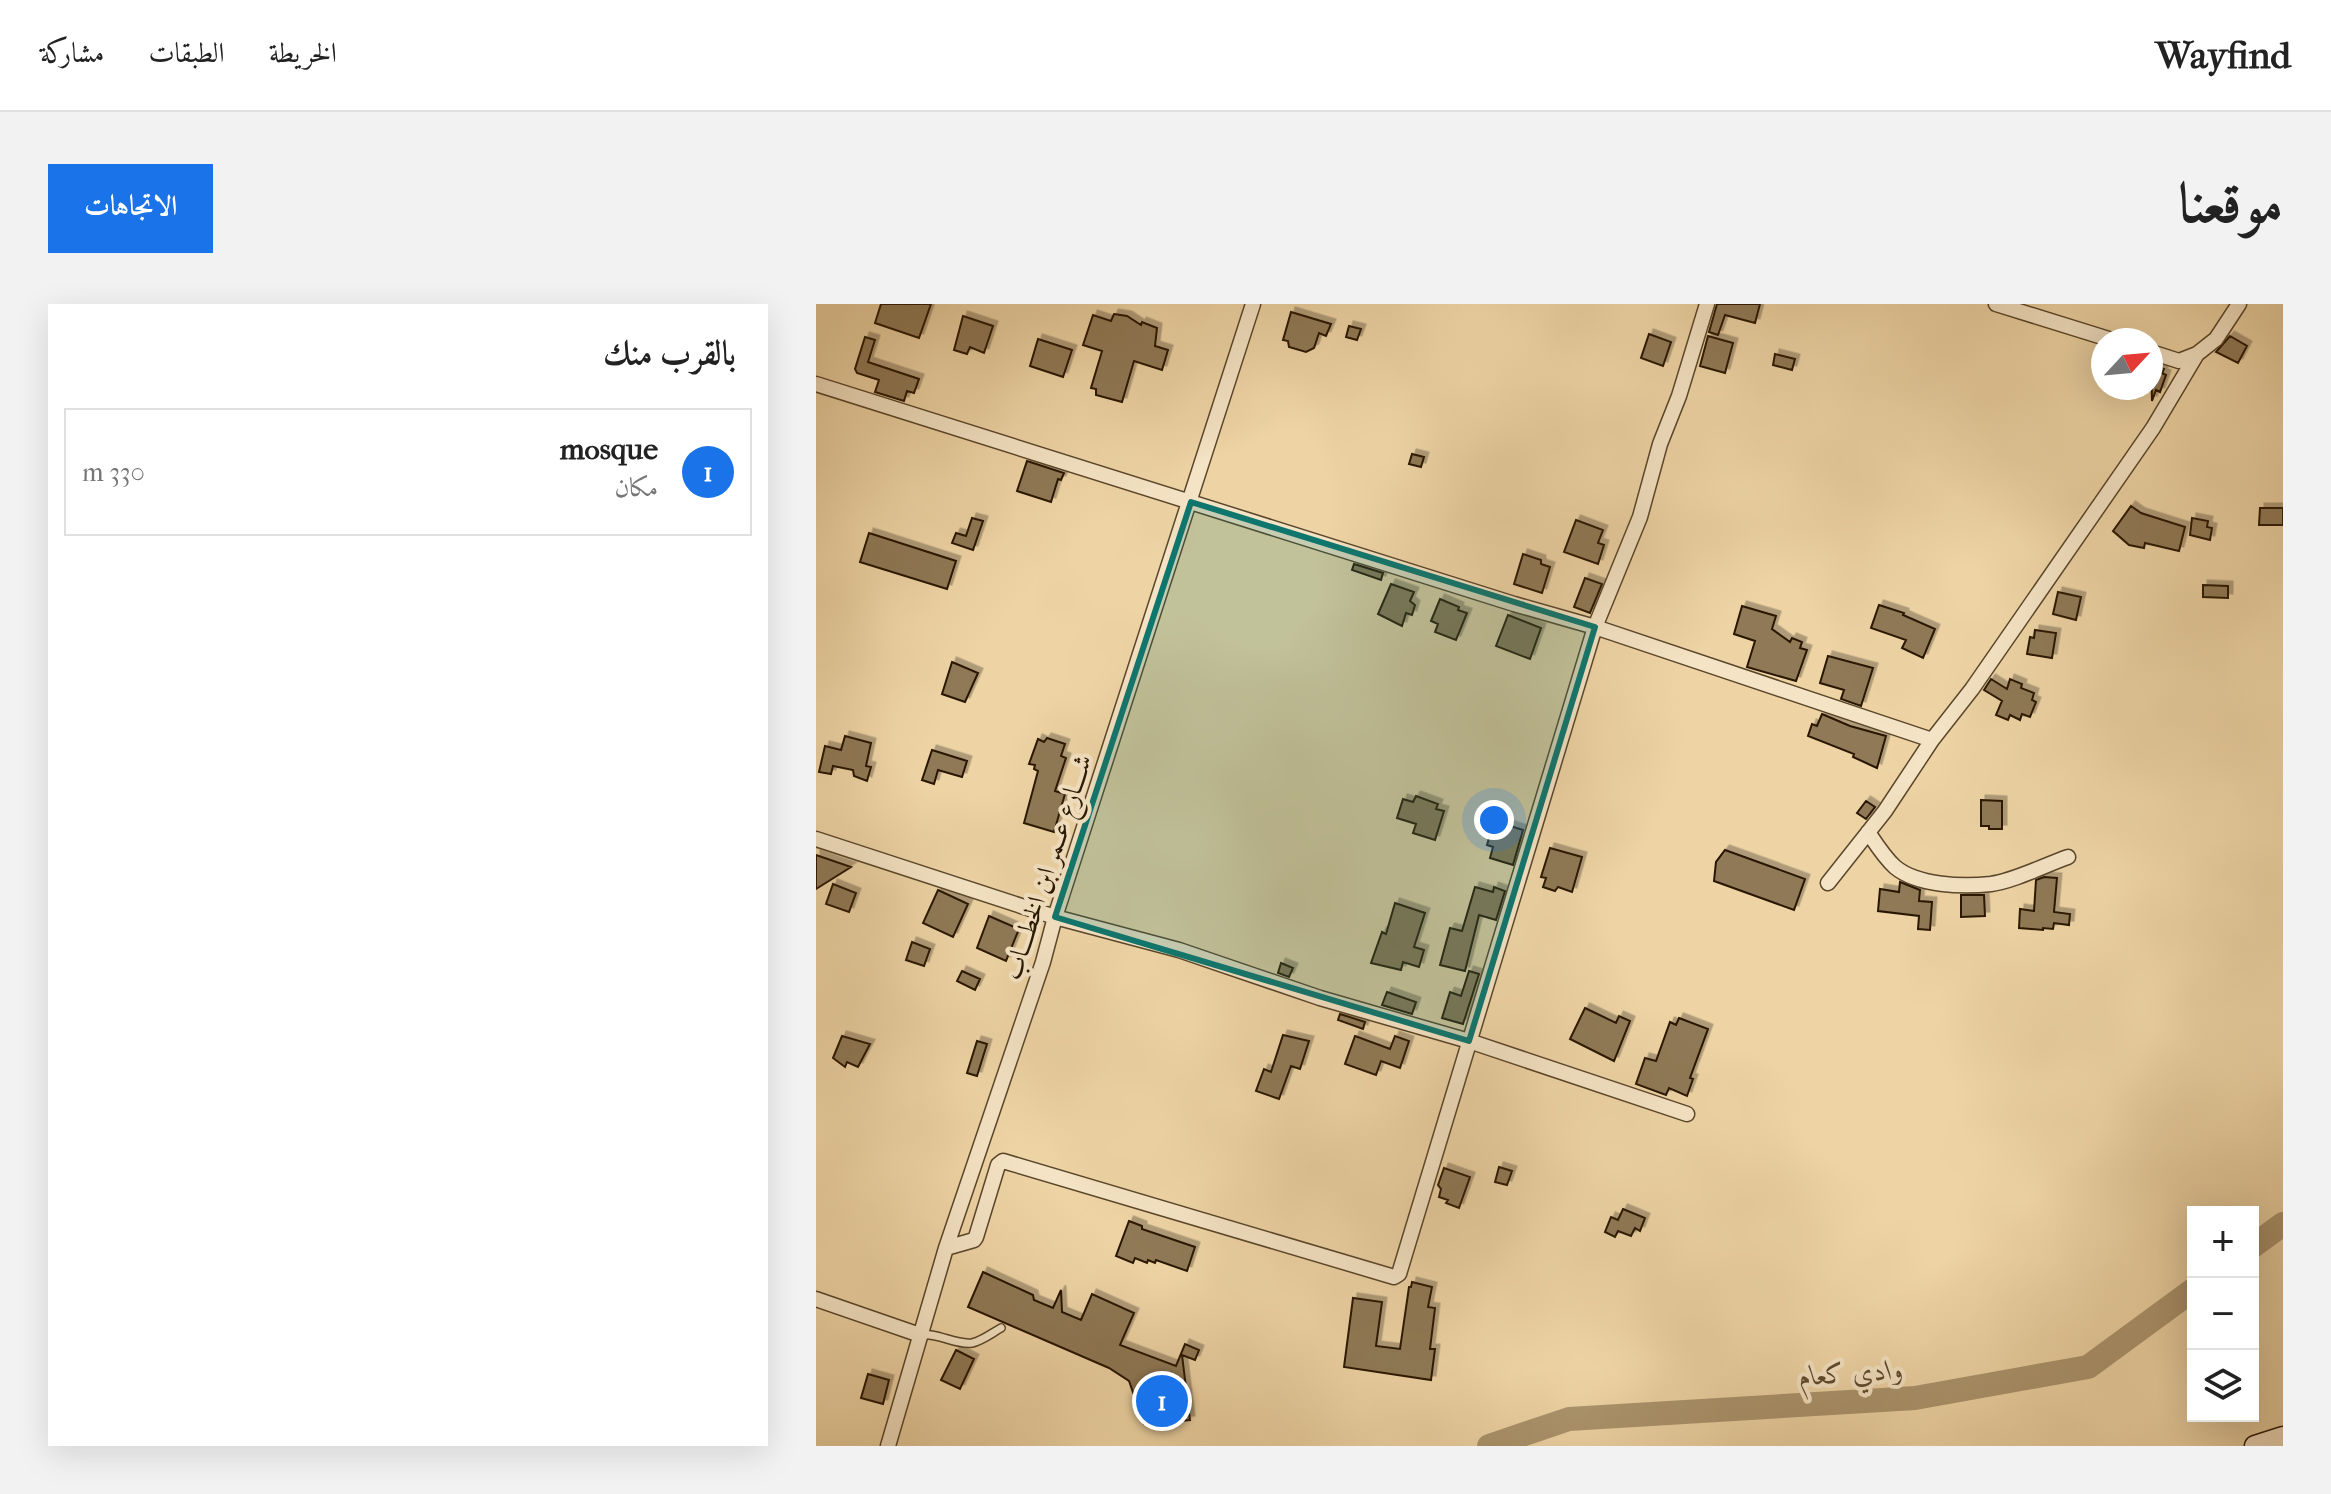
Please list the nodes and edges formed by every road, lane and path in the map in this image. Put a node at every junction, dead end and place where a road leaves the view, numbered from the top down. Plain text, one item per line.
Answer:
1 (1253, 304) edge
2 (1707, 304) edge
3 (1996, 304) edge
4 (2239, 304) edge
5 (2091, 333) edge
6 (2197, 354) junction
7 (2163, 356) edge
8 (816, 384) edge
9 (1191, 502) junction
10 (1595, 627) junction
11 (1932, 740) junction
12 (1868, 832) junction
13 (816, 839) edge
14 (2068, 857) dead end
15 (1828, 883) dead end
16 (1055, 917) junction
17 (1469, 1041) junction
18 (1687, 1114) dead end
19 (946, 1248) junction
20 (816, 1299) edge
21 (1001, 1328) dead end
22 (920, 1335) junction
23 (2283, 1437) edge
24 (888, 1446) edge
25 (2255, 1446) edge

1 - 9 street, شــــارع عــمر ابن الخطــــاب
2 - 10 street
3 - 5 street
4 - 6 street
6 - 7 street
6 - 11 street
8 - 9 street
9 - 10 street
9 - 16 street, شــــارع عــمر ابن الخطــــاب
10 - 11 street
10 - 17 street
11 - 12 street
12 - 14 street
12 - 15 street
13 - 16 street
16 - 17 street
16 - 19 street, شــــارع عــمر ابن الخطــــاب
17 - 18 street
17 - 19 street
19 - 22 street, شــــارع عــمر ابن الخطــــاب
20 - 22 street
21 - 22 lane
22 - 24 street, شــــارع عــمر ابن الخطــــاب
23 - 25 street

